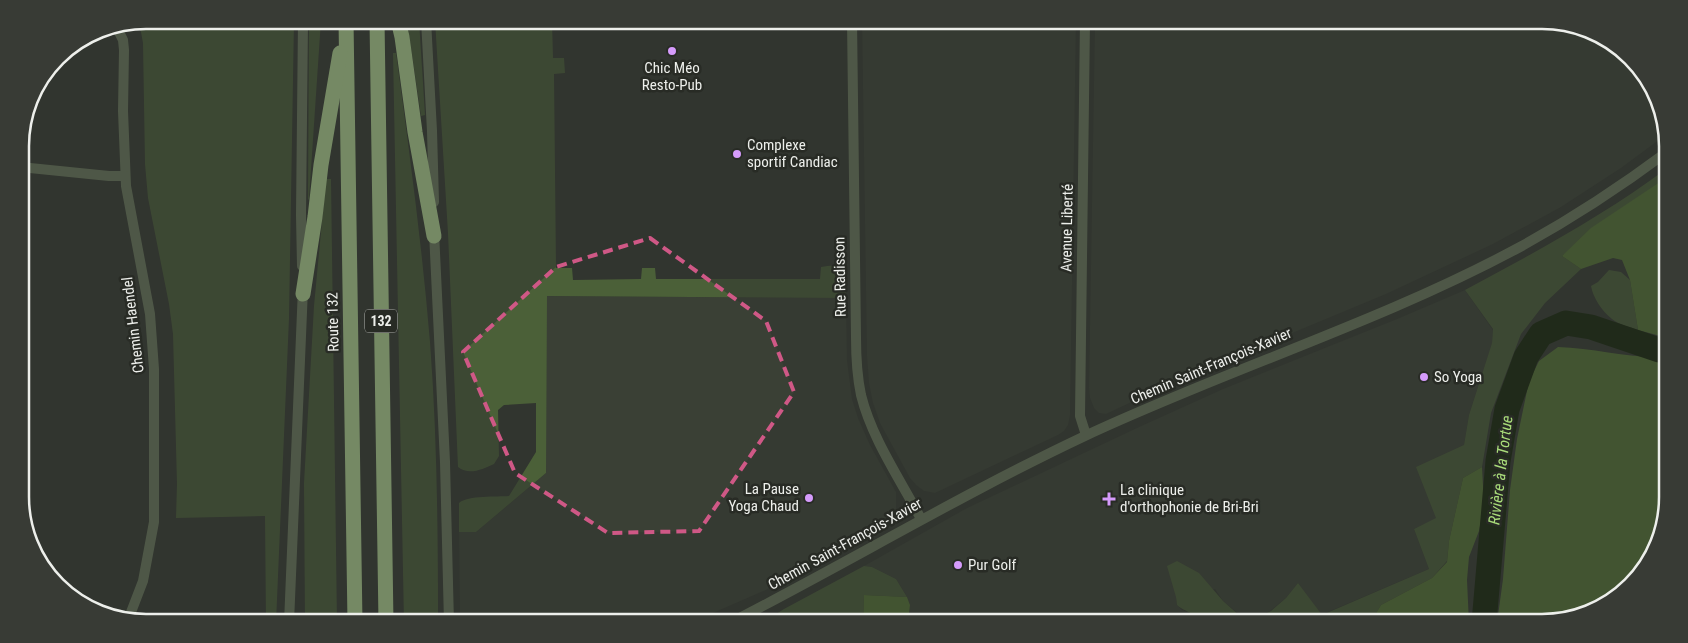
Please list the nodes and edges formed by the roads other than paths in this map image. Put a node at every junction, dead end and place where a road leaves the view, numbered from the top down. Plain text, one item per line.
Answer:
1 (303, 29) edge
2 (344, 29) edge
3 (346, 29) edge
4 (377, 29) edge
5 (400, 29) edge
6 (426, 29) edge
7 (852, 29) edge
8 (1085, 29) edge
9 (119, 32) edge
10 (1659, 158) edge
11 (29, 168) edge
12 (125, 176) junction
13 (434, 236) junction
14 (303, 294) junction
15 (1086, 435) junction
16 (921, 519) junction
17 (764, 606) junction
18 (131, 613) edge
19 (289, 614) edge
20 (355, 614) edge
21 (386, 614) edge
22 (448, 614) edge
23 (748, 614) edge
24 (753, 614) edge

1 - 14 street
2 - 14 highway
3 - 20 highway, Route 132 / 132
4 - 21 highway, 132
5 - 13 highway
6 - 13 street
7 - 16 street, Rue Radisson
8 - 15 street, Avenue Liberté
9 - 12 street, Chemin Haendel
10 - 15 street, Chemin Saint-François-Xavier
11 - 12 street
12 - 18 street, Chemin Haendel
13 - 22 street
14 - 19 street
15 - 16 street, Chemin Saint-François-Xavier
16 - 17 street, Chemin Saint-François-Xavier
17 - 23 street, Chemin Saint-François-Xavier
17 - 24 street, Chemin Saint-François-Xavier

